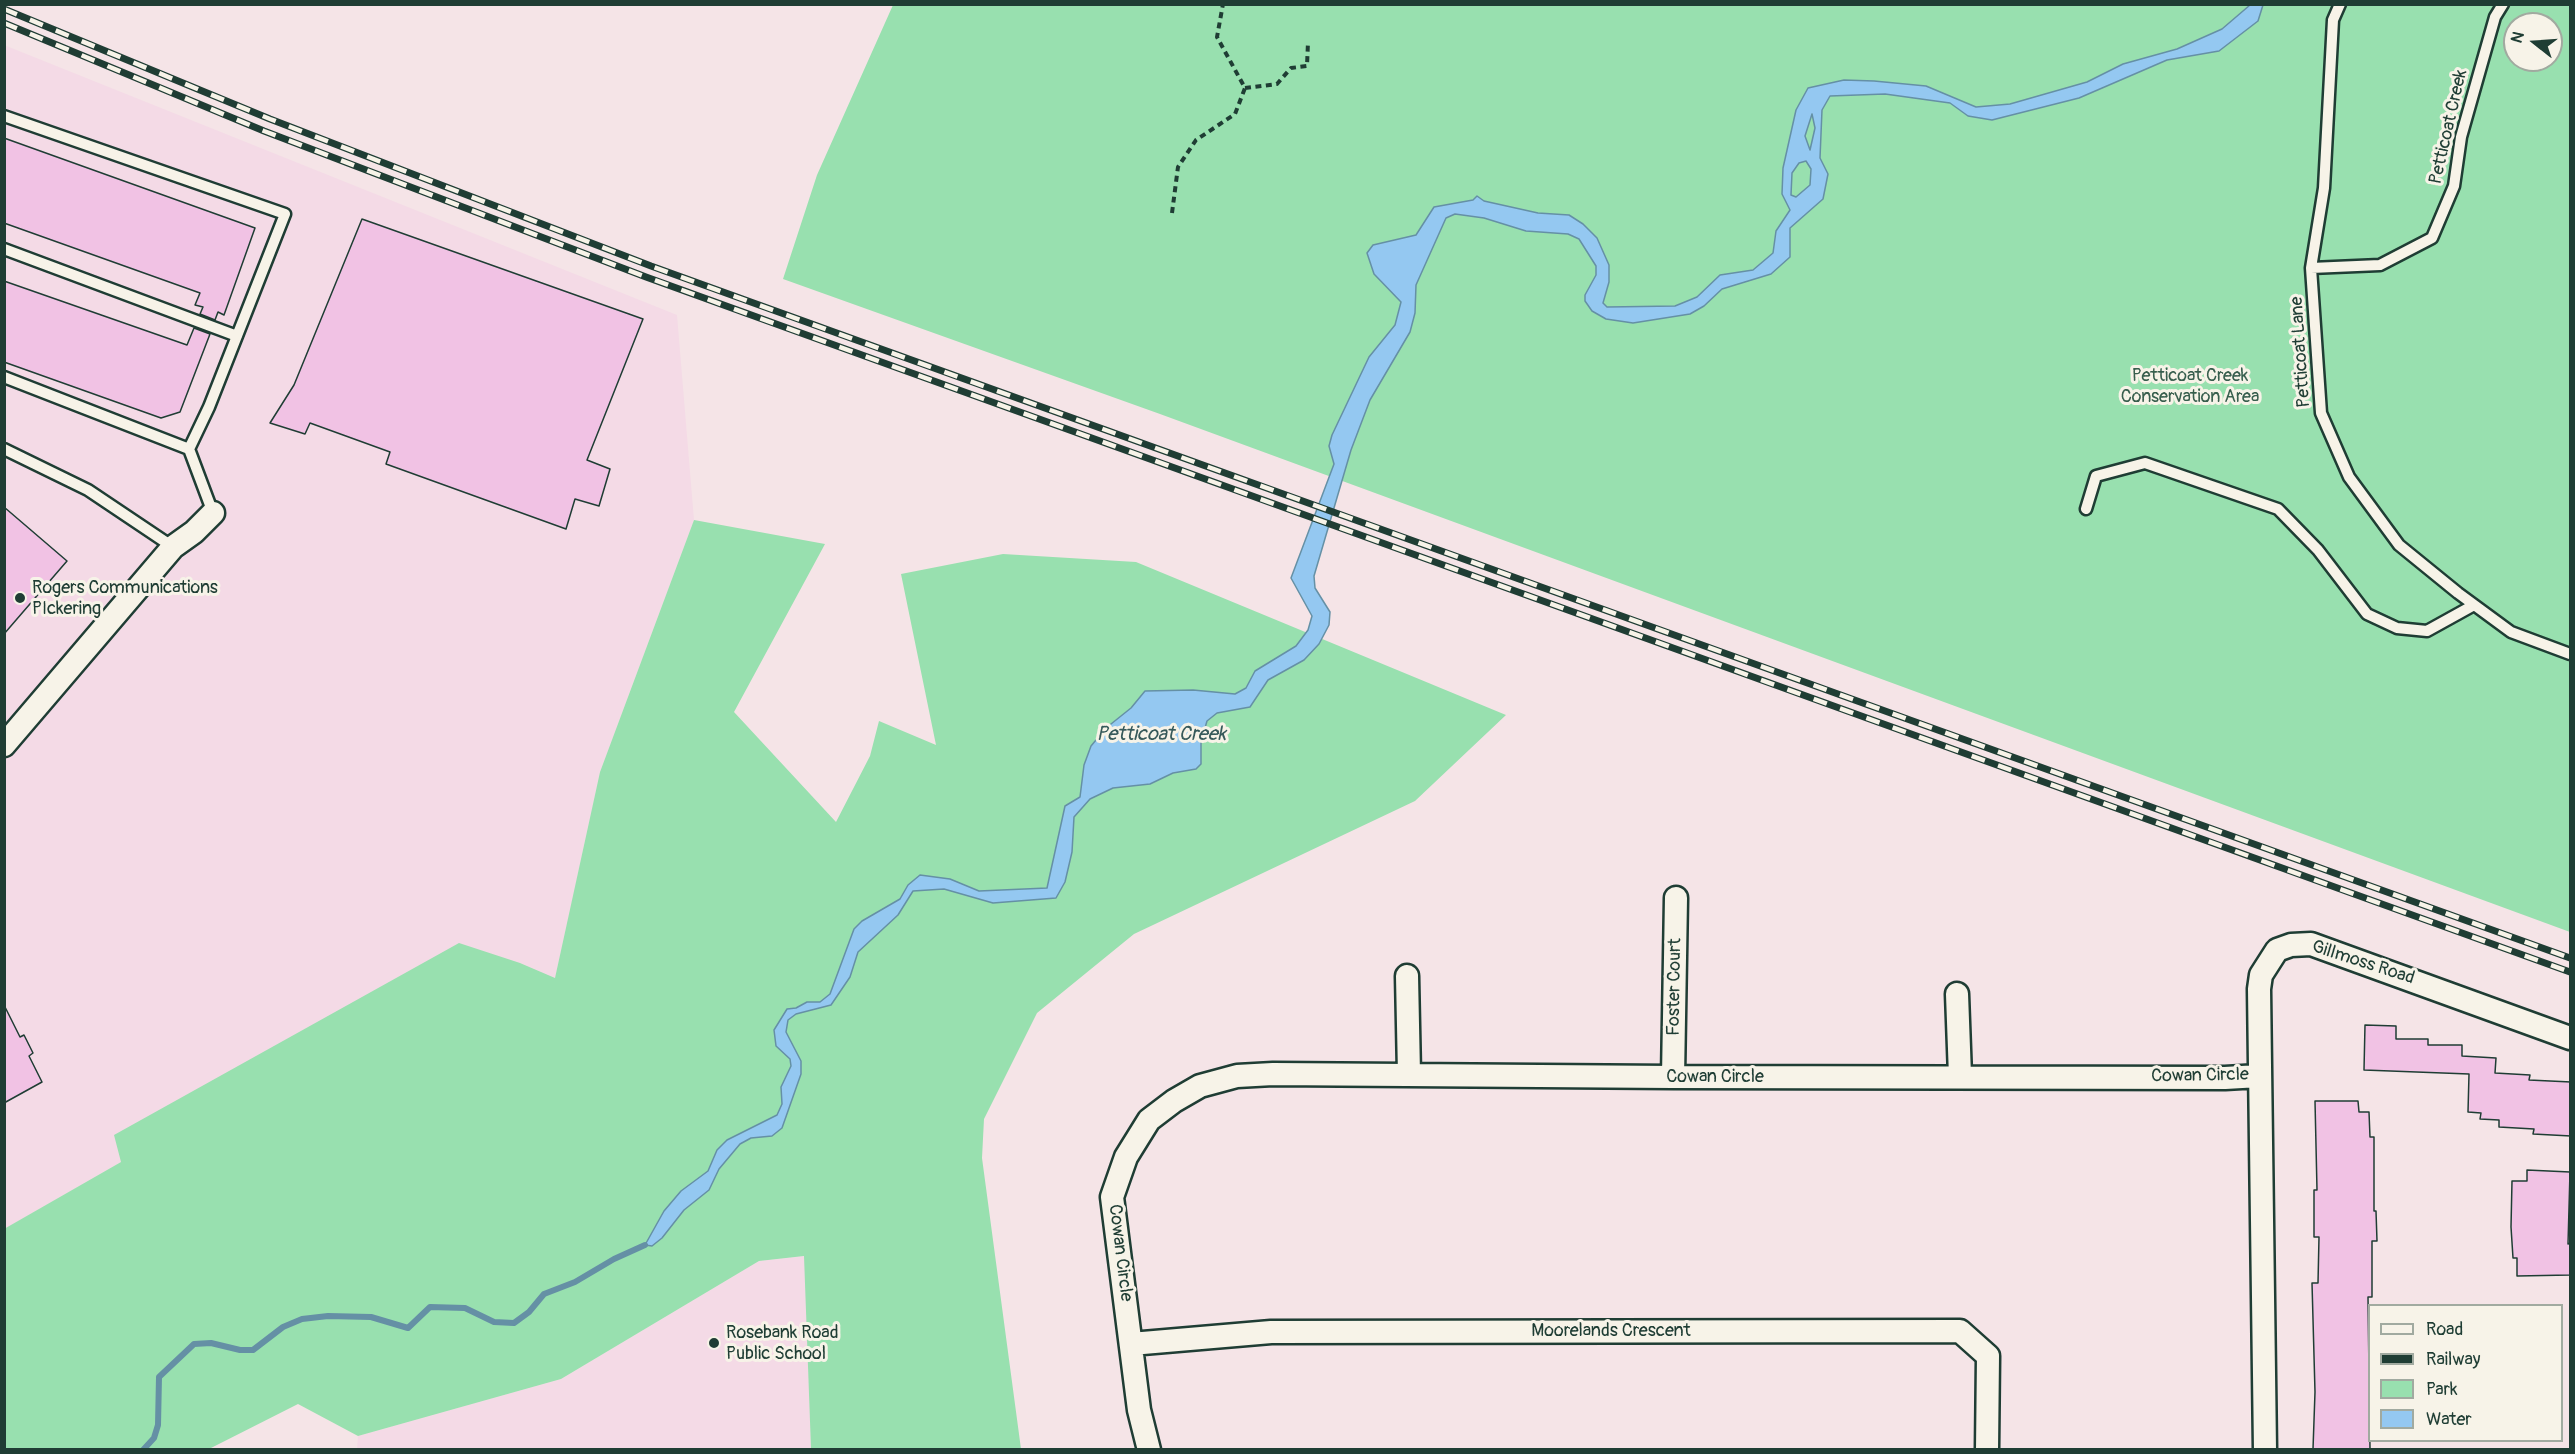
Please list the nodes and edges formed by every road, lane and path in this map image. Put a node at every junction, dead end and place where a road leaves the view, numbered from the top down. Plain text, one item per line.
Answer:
1 (1224, 4) edge
2 (2340, 4) edge
3 (2503, 4) edge
4 (1308, 42) dead end
5 (1245, 88) junction
6 (4, 116) edge
7 (1172, 213) dead end
8 (4, 249) edge
9 (2311, 268) junction
10 (237, 336) junction
11 (4, 377) edge
12 (4, 449) edge
13 (189, 449) junction
14 (2086, 509) dead end
15 (213, 513) joint
16 (173, 547) junction
17 (2475, 605) junction
18 (2571, 654) edge
19 (4, 745) edge
20 (1676, 898) dead end
21 (1407, 976) dead end
22 (1957, 994) dead end
23 (2571, 1038) edge
24 (1409, 1074) junction
25 (1960, 1076) junction
26 (2259, 1076) junction
27 (1673, 1077) junction
28 (1131, 1344) junction
29 (1149, 1449) edge
30 (1987, 1449) edge
31 (2265, 1449) edge

1 - 5 path
2 - 9 lane, Petticoat Lane
3 - 9 lane, Petticoat Creek
4 - 5 path
5 - 7 path
6 - 10 lane
8 - 10 lane
9 - 17 lane, Petticoat Lane
10 - 13 lane
11 - 13 lane
12 - 16 lane
13 - 15 lane
14 - 17 lane
15 - 16 street
16 - 19 street
17 - 18 lane, Petticoat Lane
20 - 27 street, Foster Court
21 - 24 street
22 - 25 street
23 - 26 street, Gillmoss Road
24 - 27 street, Cowan Circle
24 - 28 street, Cowan Circle
25 - 26 street, Cowan Circle
25 - 27 street, Cowan Circle
26 - 31 street, Cowan Circle
28 - 29 street, Cowan Circle
28 - 30 street, Moorelands Crescent

